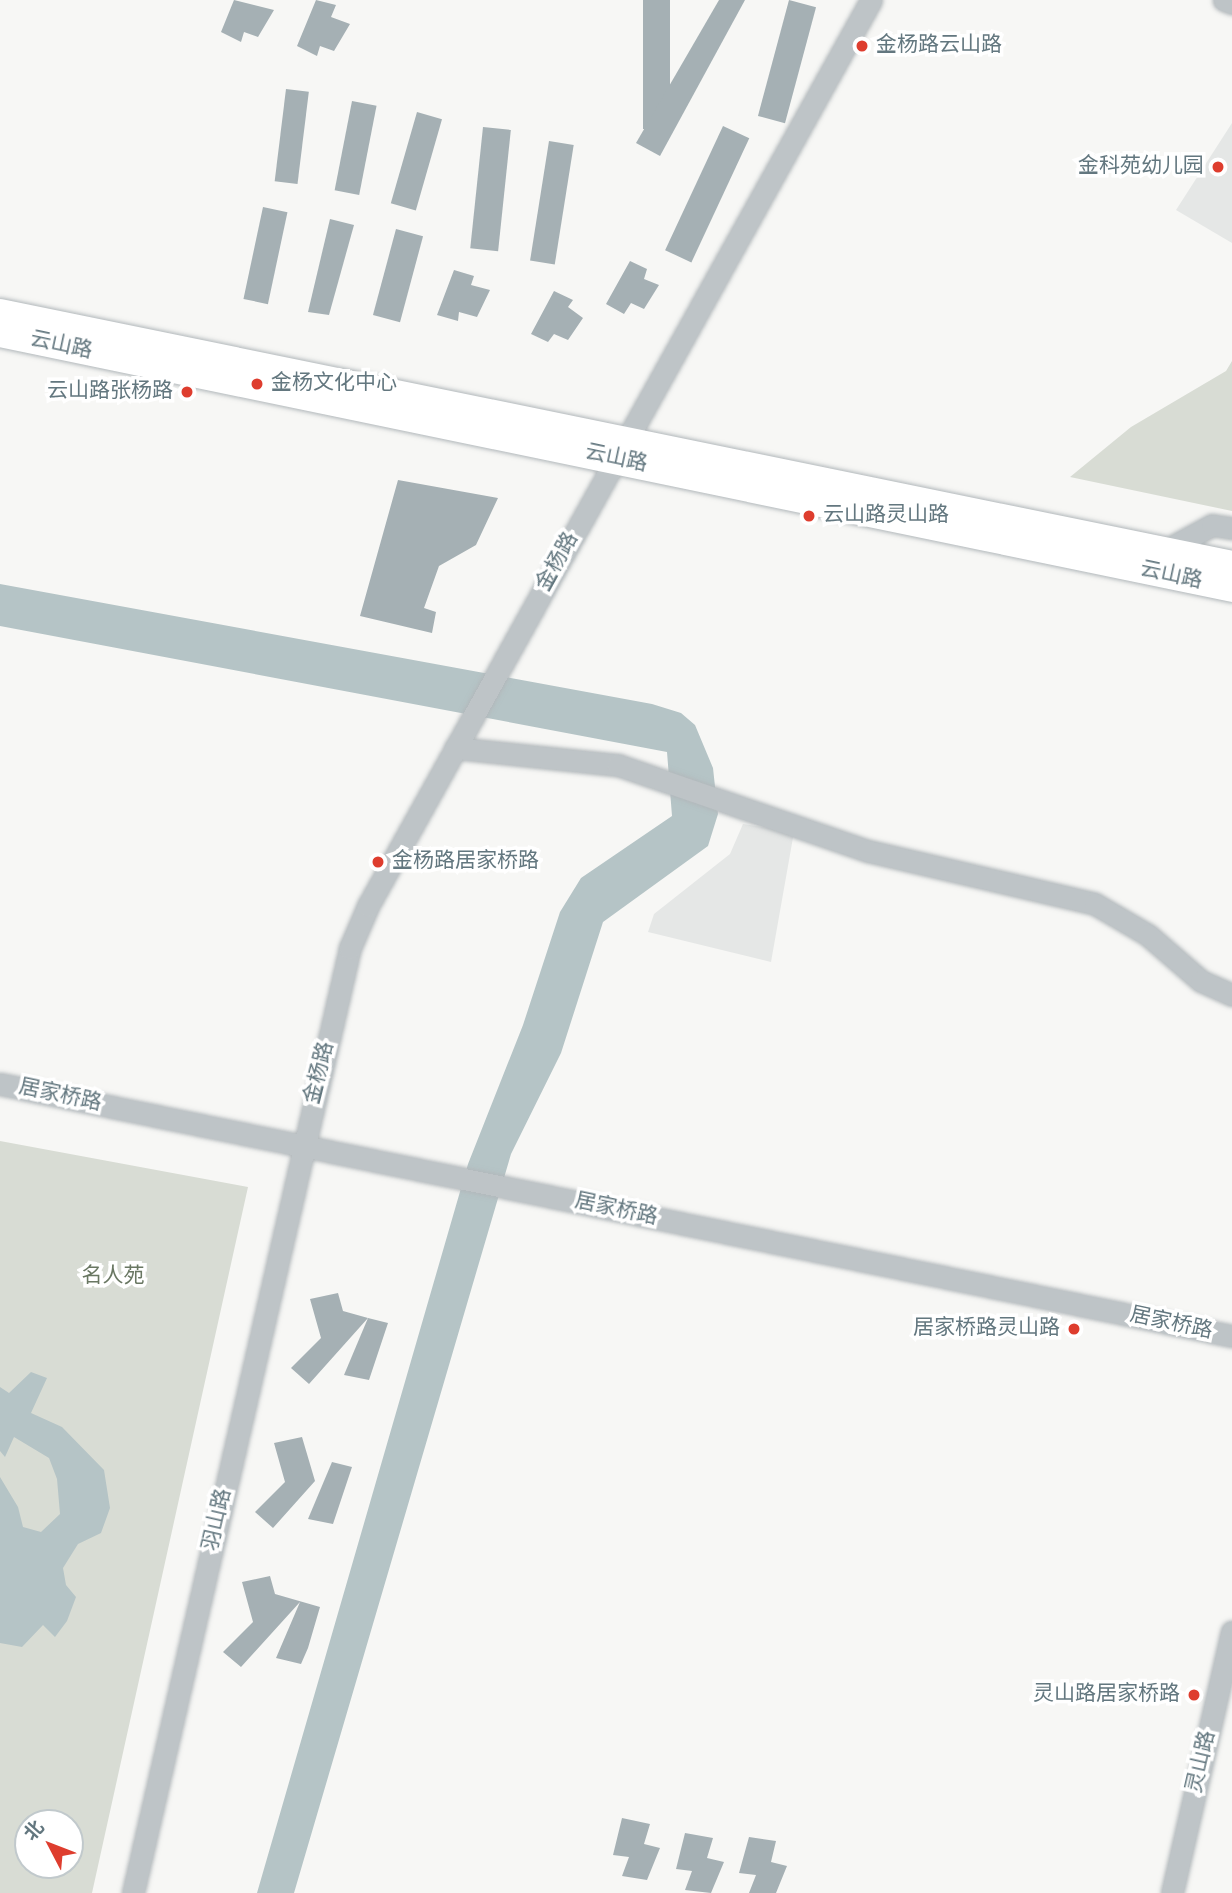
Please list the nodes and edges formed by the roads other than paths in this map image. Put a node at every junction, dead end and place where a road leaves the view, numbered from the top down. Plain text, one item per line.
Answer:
1 (871, 0) edge
2 (1224, 0) edge
3 (1232, 3) edge
4 (0, 312) edge
5 (0, 334) edge
6 (620, 450) junction
7 (1232, 528) edge
8 (1196, 534) junction
9 (1232, 541) edge
10 (1166, 551) junction
11 (1232, 564) edge
12 (1232, 589) edge
13 (460, 740) junction
14 (1232, 995) edge
15 (0, 1084) edge
16 (303, 1147) junction
17 (1232, 1336) edge
18 (1232, 1632) edge
19 (133, 1893) edge
20 (1172, 1893) edge

1 - 6 street, 金杨路
2 - 3 street
4 - 6 main road, 云山路
5 - 6 main road, 云山路
6 - 10 main road, 云山路
6 - 12 main road, 云山路
6 - 13 street, 金杨路
7 - 8 street
8 - 9 street
8 - 10 street
10 - 11 main road, 云山路
13 - 14 street
13 - 16 street, 金杨路
15 - 16 street, 居家桥路
16 - 17 street, 居家桥路
16 - 19 street, 羽山路
18 - 20 street, 灵山路

